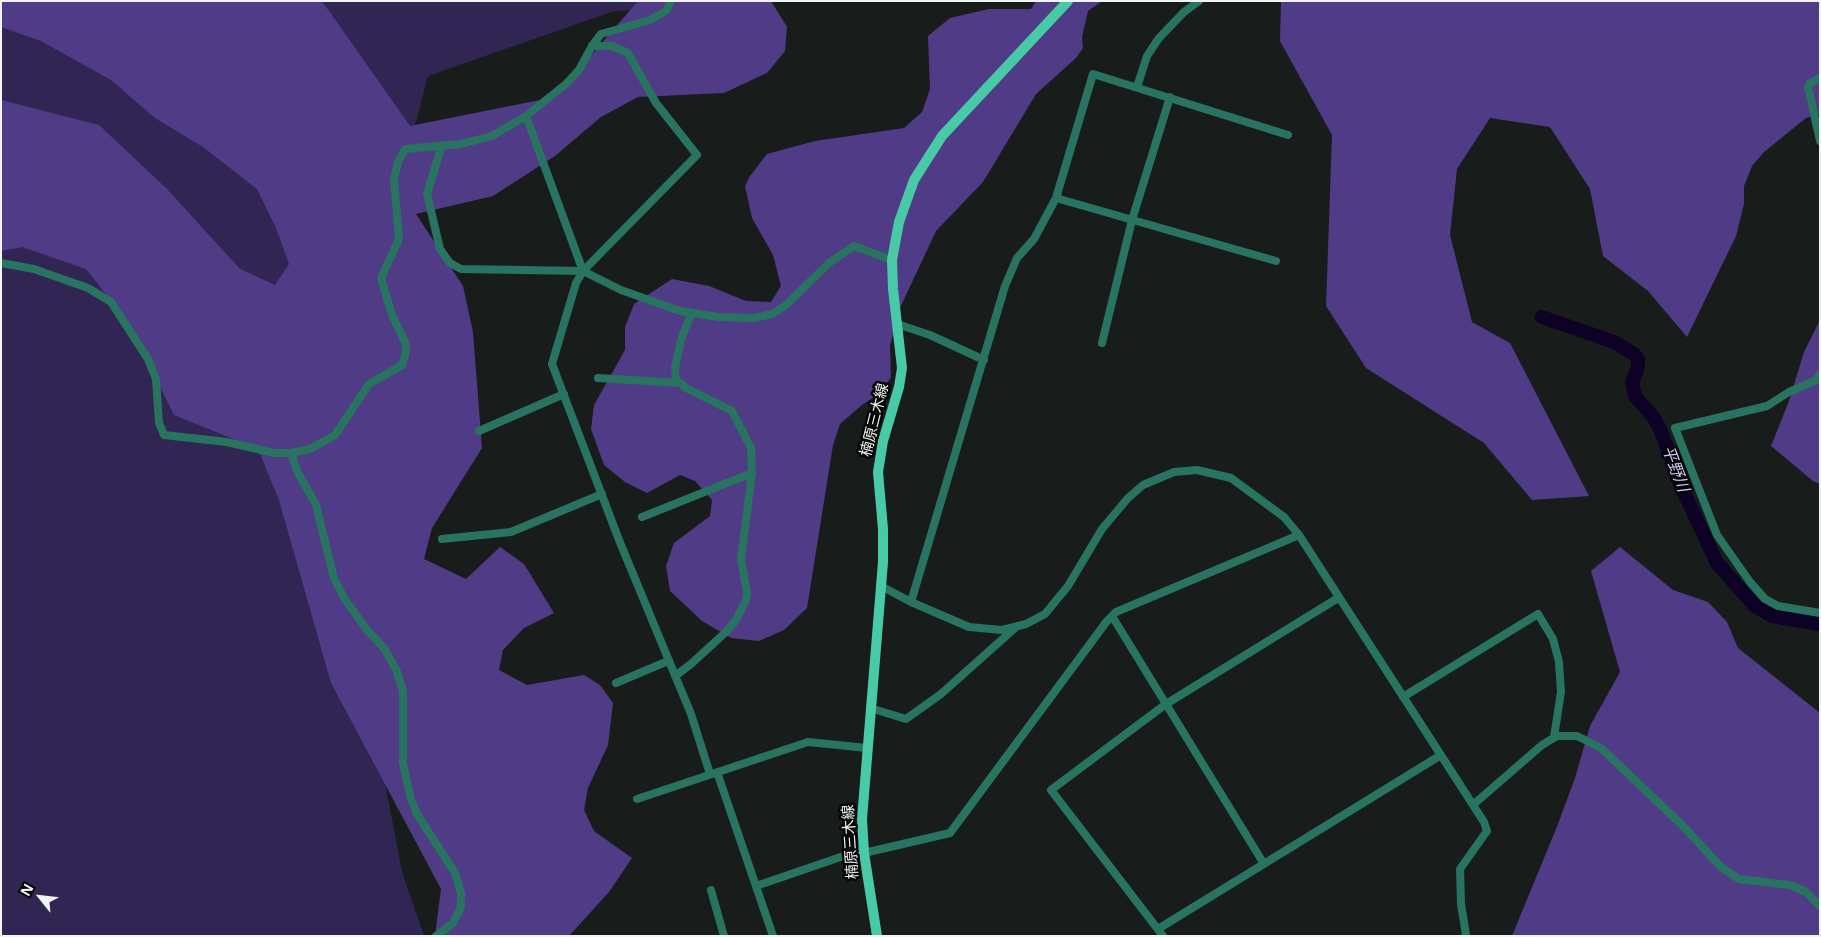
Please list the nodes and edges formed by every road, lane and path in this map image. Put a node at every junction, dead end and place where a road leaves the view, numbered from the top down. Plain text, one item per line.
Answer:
1 (670, 1) edge
2 (1068, 1) edge
3 (1199, 1) edge
4 (592, 46) junction
5 (1820, 78) edge
6 (1137, 87) junction
7 (1170, 97) junction
8 (526, 116) junction
9 (1288, 135) dead end
10 (1820, 141) edge
11 (442, 145) junction
12 (1056, 198) junction
13 (1132, 220) junction
14 (892, 260) junction
15 (1276, 261) dead end
16 (1, 263) edge
17 (583, 271) junction
18 (692, 313) junction
19 (897, 324) junction
20 (1102, 343) dead end
21 (984, 360) junction
22 (1820, 374) edge
23 (598, 378) dead end
24 (676, 381) junction
25 (564, 394) junction
26 (479, 431) dead end
27 (291, 453) junction
28 (752, 473) junction
29 (602, 494) junction
30 (642, 517) dead end
31 (1300, 535) junction
32 (442, 539) dead end
33 (881, 586) junction
34 (1338, 598) junction
35 (911, 602) junction
36 (1820, 613) edge
37 (1112, 616) junction
38 (1016, 626) junction
39 (668, 661) junction
40 (675, 676) junction
41 (616, 683) dead end
42 (1403, 697) junction
43 (1166, 704) junction
44 (870, 708) junction
45 (1554, 737) junction
46 (867, 748) junction
47 (1441, 755) junction
48 (714, 773) junction
49 (637, 799) dead end
50 (1474, 804) junction
51 (864, 851) junction
52 (1264, 864) junction
53 (756, 886) junction
54 (711, 890) dead end
55 (1820, 906) edge
56 (1160, 933) edge
57 (436, 936) edge
58 (724, 936) edge
59 (773, 936) edge
60 (877, 936) edge
61 (1465, 936) edge

1 - 4 street
2 - 14 main road, 楠原三木線
3 - 6 street
4 - 8 street
4 - 17 street
5 - 10 street
6 - 7 street
6 - 12 street
7 - 9 street
7 - 13 street
8 - 11 street
8 - 17 street
11 - 17 street
11 - 27 street
12 - 13 street
12 - 21 street
13 - 15 street
13 - 20 street
14 - 18 street
14 - 19 main road, 楠原三木線
16 - 27 street
17 - 18 street
17 - 25 street
18 - 24 street
19 - 21 street
19 - 33 main road, 楠原三木線
21 - 35 street
22 - 36 street
23 - 24 street
24 - 28 street
25 - 26 street
25 - 29 street
27 - 57 street
28 - 30 street
28 - 40 street
29 - 32 street
29 - 39 street
31 - 34 street
31 - 37 street
31 - 38 street
33 - 35 street
33 - 44 main road, 楠原三木線
34 - 42 street
34 - 43 street
35 - 38 street
37 - 43 street
37 - 51 street
38 - 44 street
39 - 40 street
39 - 41 street
40 - 48 street
42 - 45 street
42 - 47 street
43 - 52 street
43 - 56 street
44 - 46 main road, 楠原三木線
45 - 50 street
45 - 55 street
46 - 48 street
46 - 51 main road, 楠原三木線
47 - 50 street
47 - 52 street
48 - 49 street
48 - 53 street
50 - 61 street
51 - 53 street
51 - 60 main road, 楠原三木線
52 - 56 street
53 - 59 street
54 - 58 street

